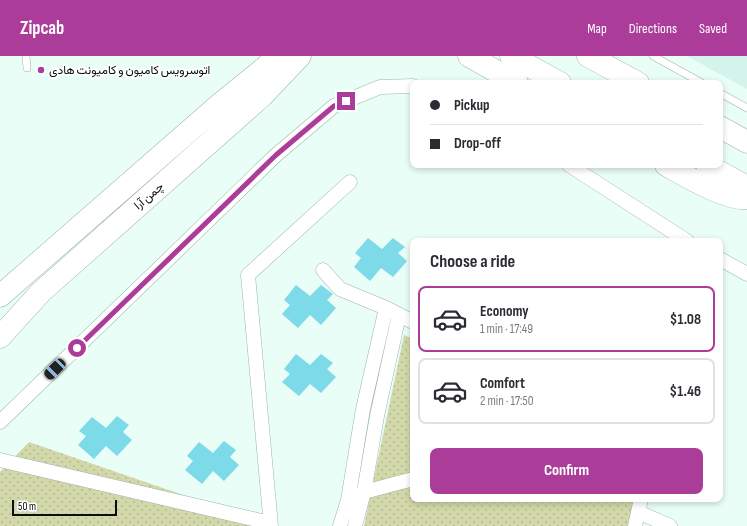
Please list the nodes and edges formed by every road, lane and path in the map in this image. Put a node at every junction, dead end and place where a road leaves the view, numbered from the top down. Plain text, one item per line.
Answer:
1 (26, 56) edge
2 (275, 56) edge
3 (300, 56) edge
4 (468, 56) edge
5 (511, 56) edge
6 (588, 56) edge
7 (652, 56) edge
8 (27, 68) dead end
9 (512, 80) edge
10 (555, 80) edge
11 (632, 80) edge
12 (696, 80) edge
13 (410, 86) edge
14 (723, 95) edge
15 (747, 108) edge
16 (723, 129) edge
17 (747, 142) edge
18 (574, 168) edge
19 (671, 168) edge
20 (712, 168) edge
21 (350, 182) dead end
22 (747, 187) edge
23 (747, 198) edge
24 (682, 238) edge
25 (723, 261) edge
26 (323, 270) dead end
27 (747, 274) edge
28 (0, 296) edge
29 (386, 308) junction
30 (399, 316) junction
31 (410, 321) edge
32 (0, 337) edge
33 (363, 409) junction
34 (377, 416) junction
35 (0, 422) edge
36 (0, 460) edge
37 (410, 480) edge
38 (364, 492) junction
39 (348, 500) junction
40 (638, 512) edge
41 (271, 525) edge
42 (340, 526) edge
43 (356, 526) edge
44 (670, 526) edge

1 - 8 lane
2 - 28 main road, چمن آرا
3 - 32 main road, چمن آرا
4 - 9 main road
5 - 10 main road
6 - 11 main road
7 - 12 lane
13 - 35 street
14 - 15 lane
16 - 17 main road
18 - 24 street
19 - 23 main road
20 - 22 main road
21 - 41 street
25 - 27 street
26 - 29 street
29 - 30 street
29 - 33 street
30 - 31 street
30 - 34 street
33 - 34 street
33 - 39 street
34 - 38 street
36 - 41 street
37 - 38 street
38 - 39 street
38 - 43 street
39 - 42 street
40 - 44 street

